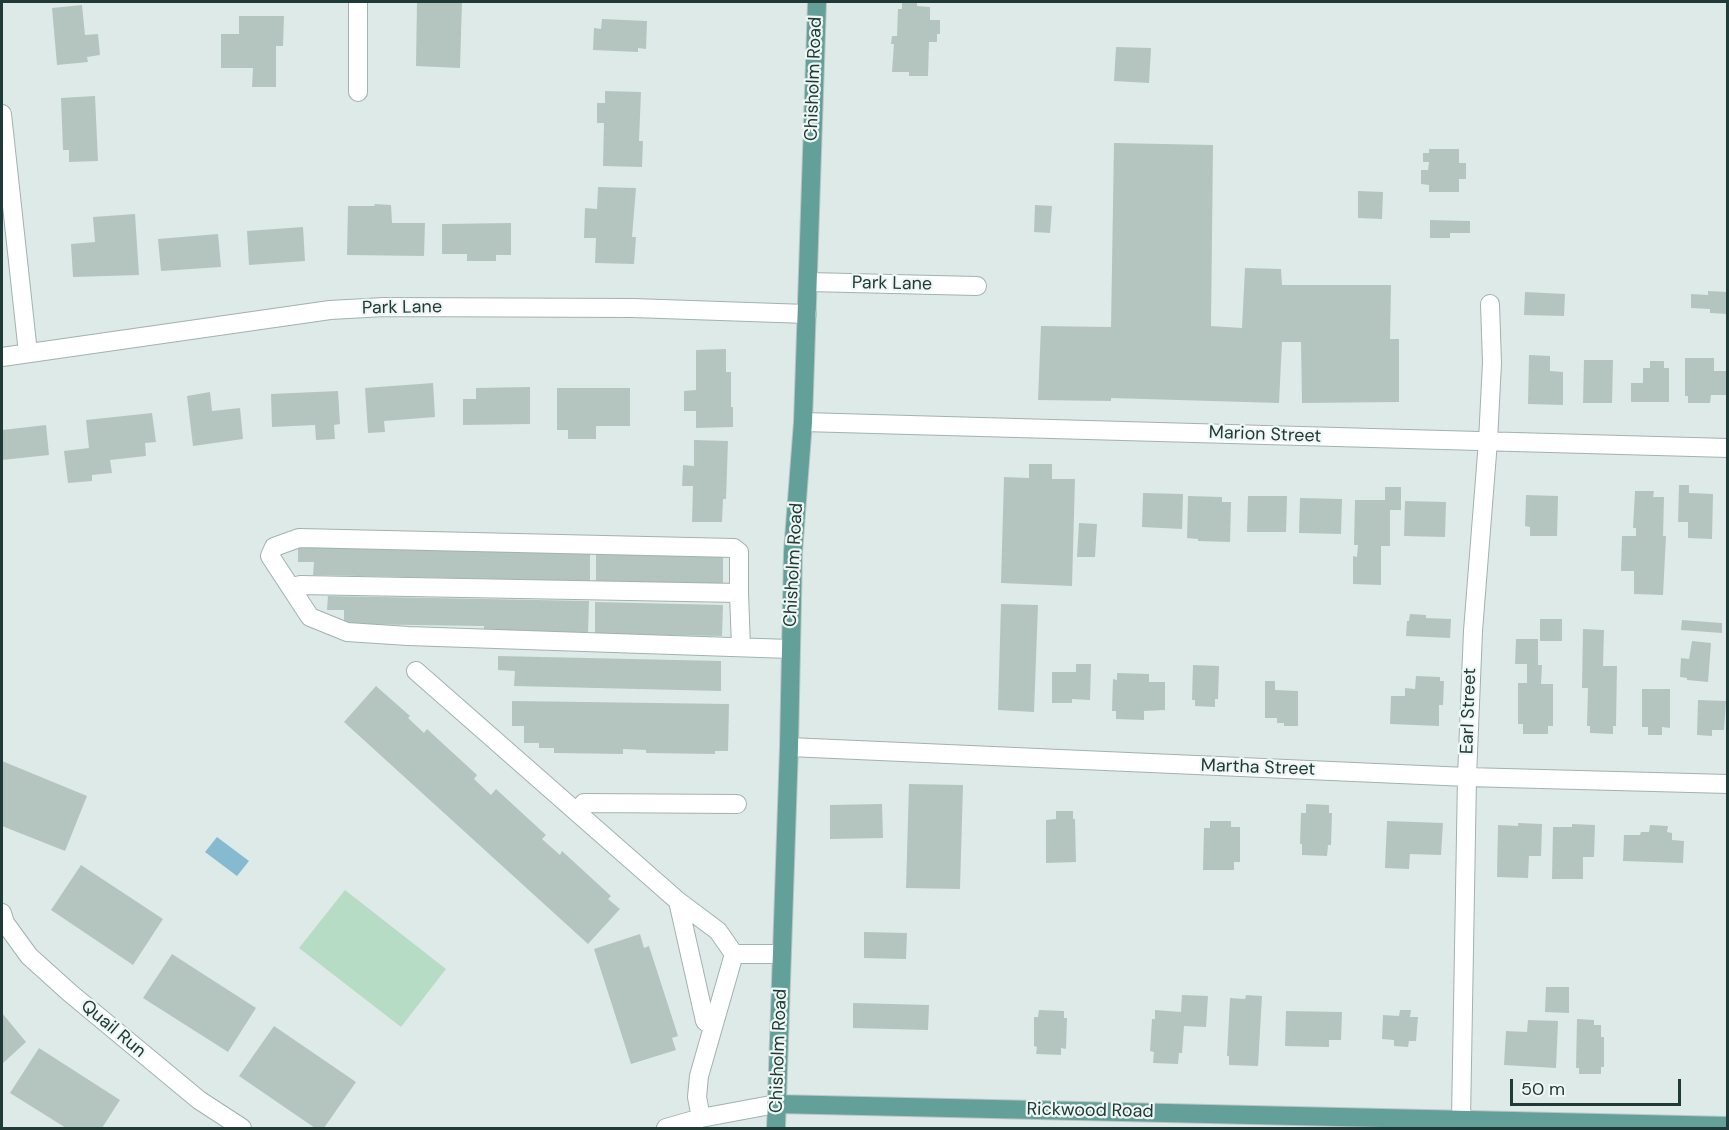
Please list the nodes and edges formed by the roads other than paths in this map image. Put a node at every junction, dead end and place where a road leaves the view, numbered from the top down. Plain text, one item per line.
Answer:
1 (358, 2) edge
2 (817, 2) edge
3 (358, 92) dead end
4 (2, 114) edge
5 (808, 282) junction
6 (977, 286) dead end
7 (1490, 304) dead end
8 (807, 314) junction
9 (28, 353) junction
10 (2, 357) edge
11 (803, 422) junction
12 (1488, 441) junction
13 (1728, 448) edge
14 (291, 588) junction
15 (739, 592) junction
16 (741, 647) junction
17 (790, 649) junction
18 (416, 671) dead end
19 (789, 747) junction
20 (1467, 777) junction
21 (1728, 784) edge
22 (737, 804) dead end
23 (577, 812) junction
24 (678, 901) junction
25 (2, 913) edge
26 (734, 954) junction
27 (782, 954) junction
28 (713, 1027) junction
29 (776, 1104) junction
30 (701, 1118) junction
31 (1461, 1120) junction
32 (1728, 1126) edge
33 (242, 1128) edge
34 (666, 1128) edge
35 (776, 1128) edge

1 - 3 street
2 - 5 main road, Chisholm Road
4 - 9 street
5 - 6 street, Park Lane
5 - 8 main road, Chisholm Road
7 - 12 street, Earl Street
8 - 9 street, Park Lane
8 - 11 main road, Chisholm Road
9 - 10 street, Park Lane
11 - 12 street, Marion Street
11 - 17 main road, Chisholm Road
12 - 13 street, Marion Street
12 - 20 street, Earl Street
14 - 15 street
14 - 15 street
14 - 16 street
15 - 16 street
16 - 17 street
17 - 19 main road, Chisholm Road
18 - 23 street
19 - 20 street, Martha Street
19 - 27 main road, Chisholm Road
20 - 21 street, Martha Street
20 - 31 street, Earl Street
22 - 23 street
23 - 24 street
24 - 26 street
24 - 28 street
25 - 33 street, Quail Run
26 - 27 street
26 - 28 street
27 - 29 main road, Chisholm Road
28 - 30 street
29 - 30 street
29 - 31 main road, Rickwood Road
29 - 35 main road, Chisholm Road
30 - 34 street
31 - 32 main road, Rickwood Road

